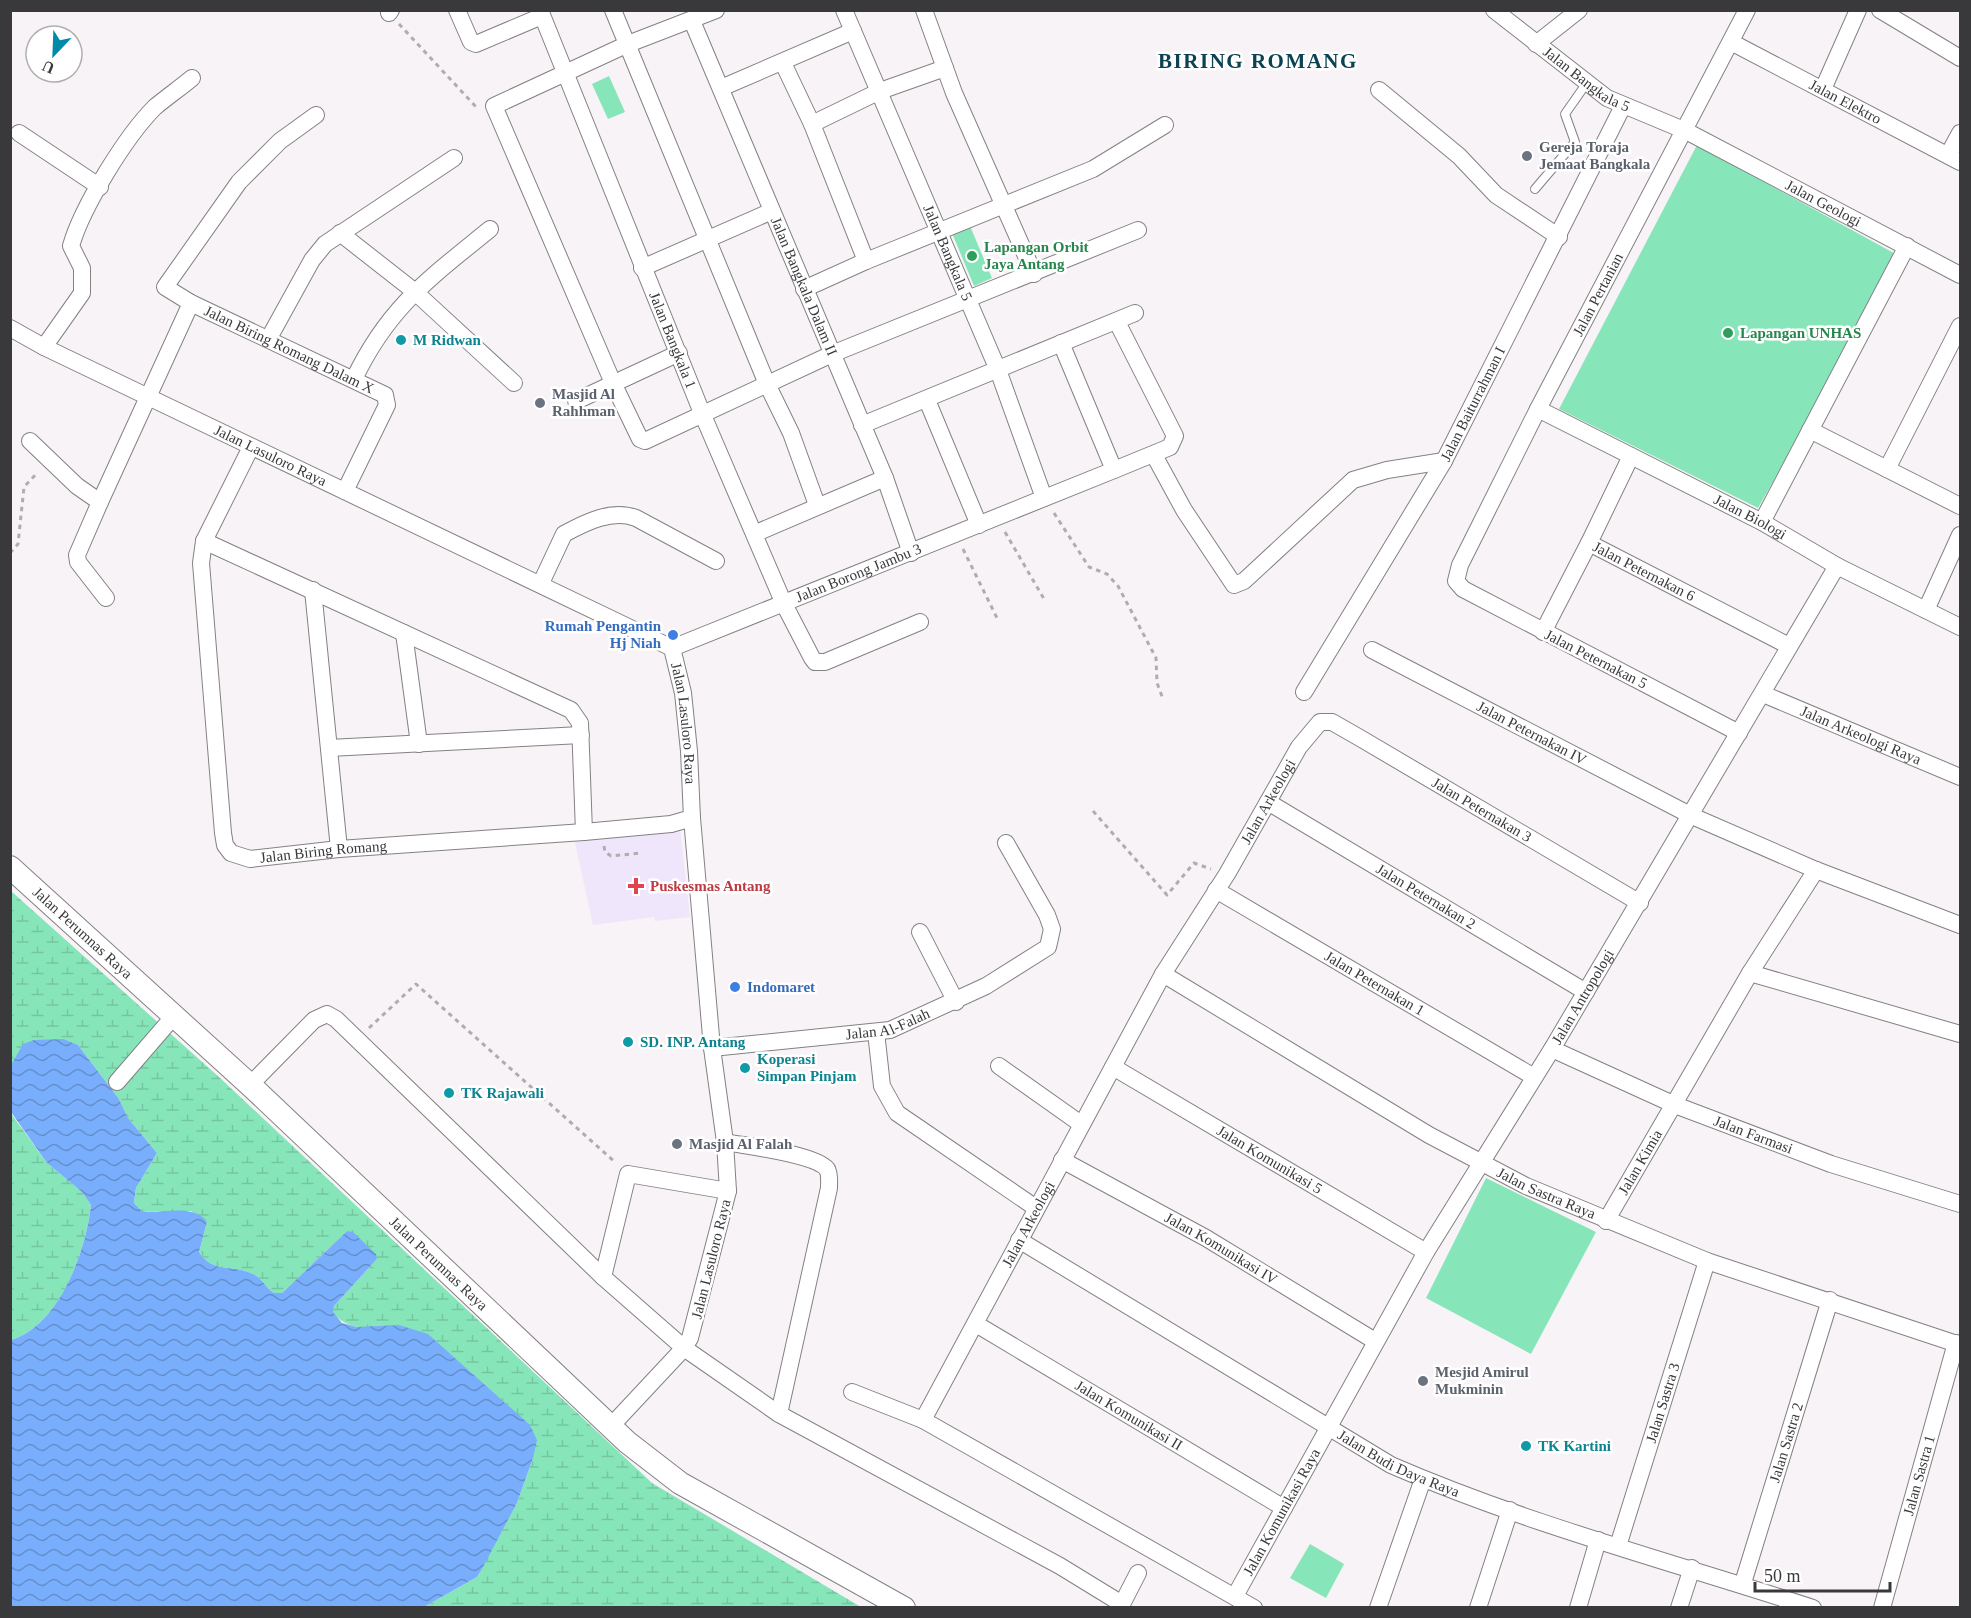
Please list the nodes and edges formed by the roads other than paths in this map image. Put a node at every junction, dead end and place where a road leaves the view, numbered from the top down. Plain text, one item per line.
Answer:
1 (456, 10) edge
2 (614, 10) edge
3 (716, 10) edge
4 (844, 10) edge
5 (924, 10) edge
6 (1494, 10) edge
7 (1579, 10) edge
8 (1747, 10) edge
9 (1858, 10) edge
10 (1880, 10) edge
11 (541, 13) edge
12 (692, 21) junction
13 (853, 31) junction
14 (1731, 42) junction
15 (628, 44) junction
16 (1536, 44) junction
17 (1960, 58) edge
18 (783, 63) junction
19 (945, 68) junction
20 (565, 74) junction
21 (192, 78) dead end
22 (1586, 84) junction
23 (721, 88) junction
24 (1823, 89) junction
25 (1379, 90) dead end
26 (880, 91) junction
27 (1623, 106) junction
28 (316, 115) dead end
29 (812, 124) junction
30 (1165, 125) dead end
31 (1686, 131) junction
32 (19, 133) dead end
33 (1960, 133) edge
34 (454, 158) dead end
35 (1954, 158) edge
36 (100, 187) junction
37 (1535, 189) dead end
38 (1005, 206) junction
39 (772, 211) junction
40 (490, 229) dead end
41 (1138, 230) dead end
42 (938, 231) junction
43 (339, 234) junction
44 (1559, 237) junction
45 (709, 240) junction
46 (1907, 246) junction
47 (866, 261) junction
48 (642, 268) junction
49 (1034, 274) junction
50 (1960, 276) edge
51 (804, 289) junction
52 (414, 291) junction
53 (967, 300) junction
54 (191, 303) junction
55 (1136, 313) dead end
56 (1117, 322) junction
57 (1960, 326) edge
58 (10, 328) edge
59 (269, 338) junction
60 (1061, 343) junction
61 (44, 347) junction
62 (679, 353) junction
63 (832, 354) junction
64 (998, 370) junction
65 (354, 379) junction
66 (514, 383) dead end
67 (613, 383) junction
68 (767, 384) junction
69 (150, 398) junction
70 (927, 400) junction
71 (576, 401) dead end
72 (1538, 409) junction
73 (702, 413) junction
74 (862, 425) junction
75 (1810, 430) junction
76 (30, 441) dead end
77 (251, 447) junction
78 (1154, 455) junction
79 (1631, 456) junction
80 (1444, 461) junction
81 (1887, 469) junction
82 (1114, 470) junction
83 (885, 478) junction
84 (345, 491) junction
85 (1044, 498) junction
86 (100, 502) junction
87 (817, 505) junction
88 (1960, 506) edge
89 (1762, 522) junction
90 (979, 525) junction
91 (756, 533) junction
92 (1960, 535) edge
93 (204, 541) junction
94 (1589, 543) junction
95 (911, 553) junction
96 (716, 561) dead end
97 (1837, 566) junction
98 (1456, 581) joint
99 (541, 583) junction
100 (313, 590) junction
101 (106, 598) dead end
102 (784, 604) junction
103 (1926, 610) junction
104 (920, 622) dead end
105 (1960, 627) edge
106 (1543, 632) junction
107 (404, 633) junction
108 (1789, 646) junction
109 (672, 648) junction
110 (1372, 650) dead end
111 (1304, 692) dead end
112 (1762, 694) junction
113 (1320, 722) joint
114 (1739, 733) junction
115 (581, 735) junction
116 (419, 744) junction
117 (329, 748) junction
118 (1960, 777) edge
119 (1268, 802) junction
120 (1692, 816) junction
121 (692, 818) junction
122 (584, 832) junction
123 (1006, 843) dead end
124 (339, 849) junction
125 (10, 867) edge
126 (1816, 870) junction
127 (1216, 890) junction
128 (1640, 903) junction
129 (1960, 925) edge
130 (920, 932) dead end
131 (1750, 973) junction
132 (1163, 974) junction
133 (1586, 992) junction
134 (956, 1002) junction
135 (174, 1016) junction
136 (876, 1032) junction
137 (1960, 1034) edge
138 (712, 1048) junction
139 (1552, 1049) junction
140 (999, 1066) dead end
141 (1113, 1067) junction
142 (1534, 1077) junction
143 (117, 1082) dead end
144 (250, 1085) junction
145 (1675, 1105) junction
146 (1081, 1124) junction
147 (725, 1142) junction
148 (1062, 1160) junction
149 (1481, 1162) junction
150 (728, 1191) junction
151 (1960, 1204) edge
152 (1036, 1208) junction
153 (1606, 1221) junction
154 (1019, 1240) junction
155 (1426, 1252) junction
156 (1707, 1261) junction
157 (603, 1277) junction
158 (1830, 1300) junction
159 (976, 1324) junction
160 (1375, 1341) junction
161 (1958, 1344) edge
162 (684, 1348) junction
163 (852, 1392) dead end
164 (779, 1414) junction
165 (923, 1420) junction
166 (612, 1425) junction
167 (1328, 1428) junction
168 (1423, 1479) junction
169 (1284, 1508) junction
170 (1510, 1510) junction
171 (1598, 1540) junction
172 (1618, 1546) junction
173 (1692, 1568) junction
174 (1138, 1573) dead end
175 (1743, 1583) junction
176 (1235, 1596) junction
177 (1779, 1602) edge
178 (1121, 1606) edge
179 (904, 1608) edge
180 (1254, 1608) edge
181 (1378, 1608) edge
182 (1478, 1608) edge
183 (1578, 1608) edge
184 (1679, 1608) edge
185 (1813, 1608) edge
186 (1882, 1608) edge

1 - 11 street
2 - 15 street
3 - 12 street
4 - 13 street, Jalan Bangkala 5
5 - 19 street
6 - 16 street, Jalan Bangkala 5
7 - 16 street
8 - 14 street, Jalan Pertanian
9 - 24 street
10 - 17 street
11 - 20 street
12 - 15 street
12 - 23 street, Jalan Bangkala Dalam II
13 - 18 street
13 - 26 street, Jalan Bangkala 5
14 - 24 street, Jalan Elektro
14 - 31 street, Jalan Pertanian
15 - 20 street
15 - 45 street
16 - 22 street, Jalan Bangkala 5
18 - 23 street
18 - 29 street
19 - 26 street
19 - 38 street
20 - 48 street, Jalan Bangkala 1
20 - 67 street
21 - 36 street
22 - 27 street, Jalan Bangkala 5
22 - 37 lane
23 - 39 street, Jalan Bangkala Dalam II
24 - 35 street, Jalan Elektro
25 - 44 street
26 - 29 street
26 - 42 street, Jalan Bangkala 5
27 - 31 street, Jalan Bangkala 5
27 - 44 street, Jalan Baiturrahman I
28 - 54 street
29 - 47 street
30 - 38 street
31 - 46 street, Jalan Geologi
31 - 72 street, Jalan Pertanian
32 - 36 street
33 - 35 street
34 - 43 street
36 - 61 street
38 - 42 street
38 - 49 street
39 - 45 street
39 - 51 street, Jalan Bangkala Dalam II
40 - 52 street
41 - 49 street
42 - 47 street
42 - 53 street, Jalan Bangkala 5
43 - 52 street
43 - 59 street
44 - 80 street, Jalan Baiturrahman I
45 - 48 street
45 - 68 street
46 - 50 street, Jalan Geologi
46 - 75 street
47 - 51 street
48 - 62 street, Jalan Bangkala 1
49 - 53 street
51 - 63 street, Jalan Bangkala Dalam II
52 - 65 street
52 - 66 street
53 - 63 street
53 - 64 street, Jalan Bangkala 5
54 - 59 street, Jalan Biring Romang Dalam X
54 - 69 street, Jalan Biring Romang Dalam X
55 - 56 street
56 - 60 street
56 - 78 street
57 - 81 street
58 - 61 street, Jalan Lasuloro Raya
59 - 65 street, Jalan Biring Romang Dalam X
60 - 64 street
60 - 82 street
61 - 69 street, Jalan Lasuloro Raya
62 - 67 street
62 - 73 street, Jalan Bangkala 1
63 - 68 street
63 - 74 street, Jalan Bangkala Dalam II
64 - 70 street
64 - 85 street, Jalan Bangkala 5
65 - 84 street, Jalan Biring Romang Dalam X
67 - 71 street
67 - 73 street
68 - 73 street
68 - 87 street
69 - 77 street, Jalan Lasuloro Raya
69 - 86 street, Jalan Biring Romang Dalam X
70 - 74 street
70 - 90 street
72 - 79 street, Jalan Biologi
72 - 98 street, Jalan Pertanian
73 - 91 street, Jalan Bangkala 1
74 - 83 street, Jalan Bangkala Dalam II
75 - 81 street
75 - 89 street
76 - 86 street
77 - 84 street, Jalan Lasuloro Raya
77 - 93 street, Jalan Biring Romang
78 - 80 street
78 - 82 street, Jalan Borong Jambu 3
79 - 89 street, Jalan Biologi
79 - 94 street
80 - 111 street, Jalan Baiturrahman I
81 - 88 street
82 - 85 street, Jalan Borong Jambu 3
83 - 87 street
83 - 95 street, Jalan Bangkala Dalam II
84 - 99 street, Jalan Lasuloro Raya
85 - 90 street, Jalan Borong Jambu 3
86 - 101 street, Jalan Biring Romang Dalam X
87 - 91 street
89 - 97 street, Jalan Biologi
90 - 95 street, Jalan Borong Jambu 3
91 - 102 street, Jalan Bangkala 1
92 - 103 street
93 - 100 street
93 - 124 street, Jalan Biring Romang
94 - 106 street, Jalan Peternakan 6
94 - 108 street, Jalan Peternakan 6
95 - 102 street, Jalan Borong Jambu 3
96 - 99 street
97 - 103 street, Jalan Biologi
97 - 108 street, Jalan Antropologi
98 - 106 street, Jalan Peternakan 5
99 - 109 street, Jalan Lasuloro Raya
100 - 107 street
100 - 117 street
102 - 104 street, Jalan Bangkala 1
102 - 109 street, Jalan Borong Jambu 3
103 - 105 street, Jalan Biologi
106 - 114 street, Jalan Peternakan 5
107 - 115 street
107 - 116 street
108 - 112 street, Jalan Antropologi
109 - 121 street, Jalan Lasuloro Raya
110 - 120 street, Jalan Peternakan IV
112 - 114 street, Jalan Antropologi
112 - 118 street, Jalan Arkeologi Raya
113 - 119 street, Jalan Arkeologi
113 - 128 street, Jalan Peternakan 3
114 - 120 street, Jalan Antropologi
115 - 116 street
115 - 122 street
116 - 117 street
117 - 124 street
119 - 127 street, Jalan Arkeologi
119 - 133 street, Jalan Peternakan 2
120 - 126 street, Jalan Peternakan IV
120 - 128 street, Jalan Antropologi
121 - 122 street, Jalan Biring Romang
121 - 138 street, Jalan Lasuloro Raya
122 - 124 street, Jalan Biring Romang
123 - 134 street, Jalan Al-Falah
125 - 135 street, Jalan Perumnas Raya
126 - 129 street, Jalan Peternakan IV
126 - 131 street, Jalan Kimia
127 - 132 street, Jalan Arkeologi
127 - 142 street, Jalan Peternakan 1
128 - 133 street, Jalan Antropologi
130 - 134 street
131 - 137 street
131 - 145 street, Jalan Kimia
132 - 141 street, Jalan Arkeologi
132 - 149 street, Jalan Sastra Raya
133 - 139 street, Jalan Antropologi
134 - 136 street, Jalan Al-Falah
135 - 143 street
135 - 144 street, Jalan Perumnas Raya
136 - 138 street, Jalan Al-Falah
136 - 152 street
138 - 147 street, Jalan Lasuloro Raya
139 - 142 street, Jalan Antropologi
139 - 145 street, Jalan Farmasi
140 - 146 street
141 - 146 street, Jalan Arkeologi
141 - 155 street, Jalan Komunikasi 5
142 - 149 street, Jalan Antropologi
144 - 157 street
144 - 166 street, Jalan Perumnas Raya
145 - 151 street, Jalan Farmasi
145 - 153 street, Jalan Kimia
146 - 148 street, Jalan Arkeologi
147 - 150 street, Jalan Lasuloro Raya
147 - 164 street
148 - 152 street, Jalan Arkeologi
148 - 160 street, Jalan Komunikasi IV
149 - 153 street, Jalan Sastra Raya
149 - 155 street, Jalan Antropologi
150 - 157 street
150 - 162 street, Jalan Lasuloro Raya
152 - 154 street, Jalan Arkeologi
153 - 156 street, Jalan Sastra Raya
154 - 159 street, Jalan Arkeologi
154 - 167 street, Jalan Budi Daya Raya
155 - 160 street, Jalan Antropologi
156 - 158 street, Jalan Sastra Raya
156 - 172 street, Jalan Sastra 3
157 - 162 street
158 - 161 street, Jalan Sastra Raya
158 - 175 street, Jalan Sastra 2
159 - 165 street, Jalan Arkeologi
159 - 169 street, Jalan Komunikasi II
160 - 167 street, Jalan Antropologi
161 - 186 street, Jalan Sastra 1
162 - 164 street
162 - 166 street, Jalan Lasuloro Raya
163 - 165 street
164 - 178 street
165 - 176 street
166 - 179 street, Jalan Perumnas Raya
167 - 168 street, Jalan Budi Daya Raya
167 - 169 street, Jalan Komunikasi Raya
168 - 170 street, Jalan Budi Daya Raya
168 - 181 street
169 - 176 street, Jalan Komunikasi Raya
170 - 171 street, Jalan Budi Daya Raya
170 - 182 street
171 - 172 street, Jalan Budi Daya Raya
171 - 183 street
172 - 173 street, Jalan Budi Daya Raya
173 - 175 street, Jalan Budi Daya Raya
173 - 184 street
174 - 178 street
175 - 177 street, Jalan Budi Daya Raya
176 - 180 street
177 - 185 street, Jalan Budi Daya Raya

